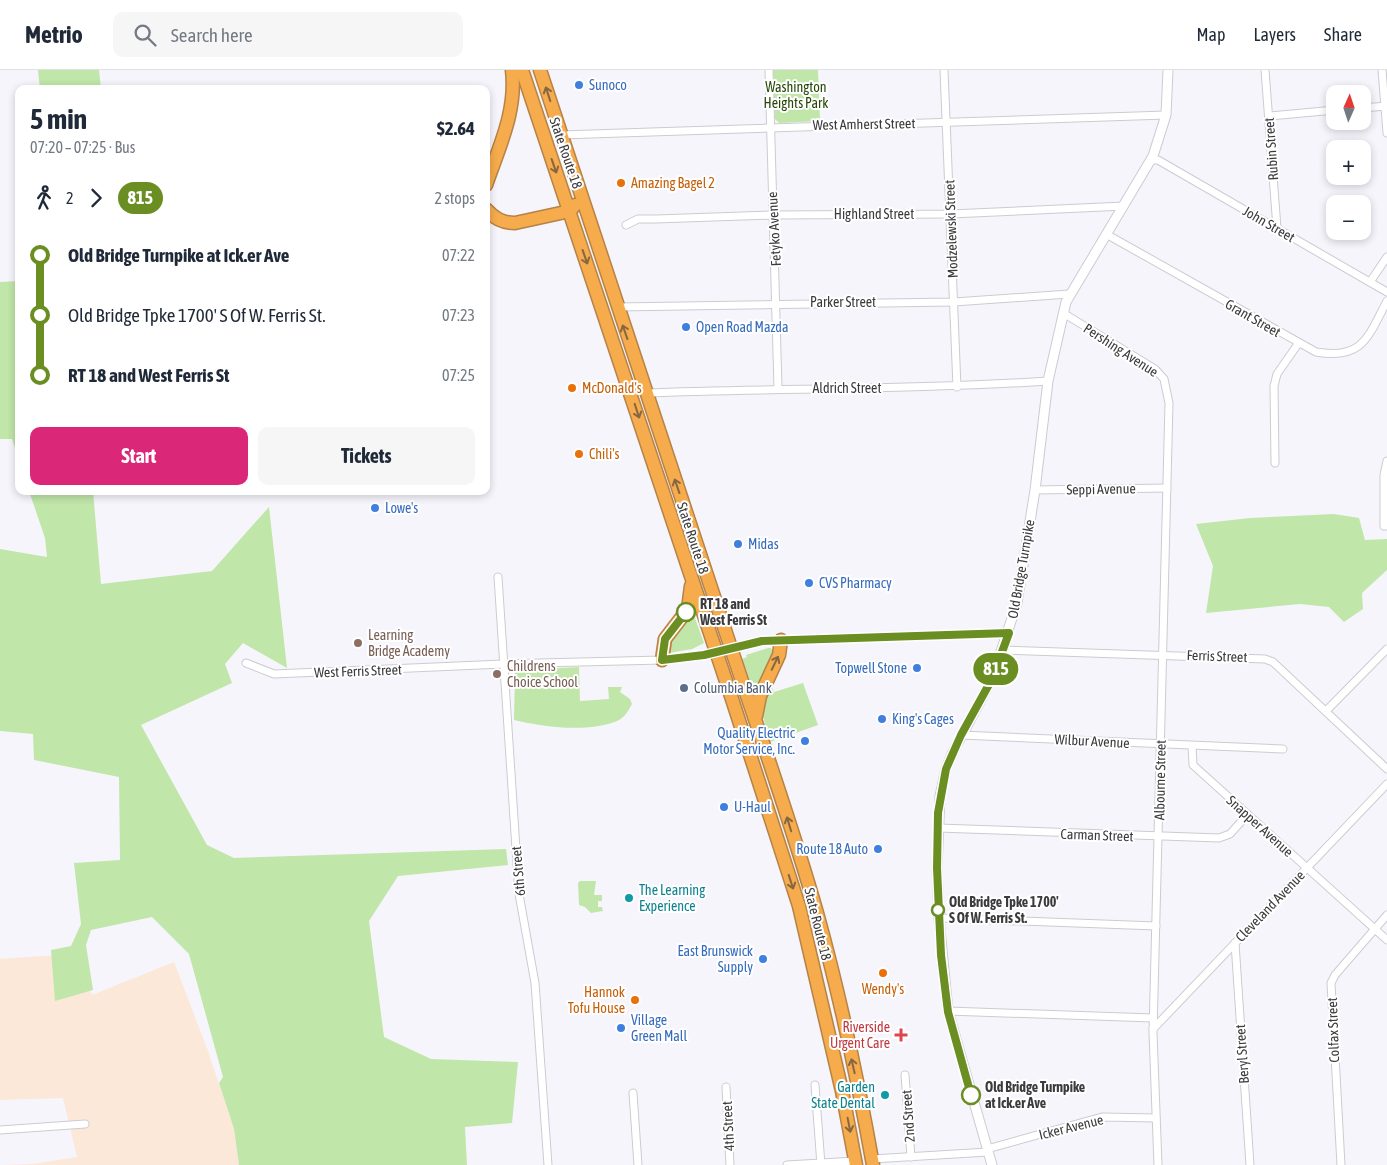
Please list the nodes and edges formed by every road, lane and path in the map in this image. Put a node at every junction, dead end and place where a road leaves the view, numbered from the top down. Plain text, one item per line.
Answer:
1 (512, 70) edge
2 (522, 70) edge
3 (540, 70) edge
4 (769, 70) edge
5 (944, 70) edge
6 (1168, 70) edge
7 (1265, 70) edge
8 (1382, 70) edge
9 (1386, 106) edge
10 (1371, 107) edge
11 (1326, 111) edge
12 (1166, 115) junction
13 (1269, 116) junction
14 (945, 123) junction
15 (770, 126) junction
16 (1387, 133) edge
17 (561, 135) junction
18 (1151, 160) junction
19 (490, 174) edge
20 (582, 198) junction
21 (1124, 206) junction
22 (570, 211) junction
23 (490, 212) edge
24 (951, 214) junction
25 (773, 215) junction
26 (626, 225) dead end
27 (1277, 228) junction
28 (1106, 234) junction
29 (1387, 257) edge
30 (1370, 282) junction
31 (1387, 292) edge
32 (1069, 294) junction
33 (1387, 301) edge
34 (954, 302) junction
35 (777, 303) junction
36 (617, 307) junction
37 (1063, 313) junction
38 (1298, 344) junction
39 (1048, 381) junction
40 (956, 387) junction
41 (778, 388) junction
42 (646, 393) junction
43 (1168, 395) joint
44 (1387, 461) edge
45 (1275, 463) dead end
46 (1167, 488) junction
47 (1035, 490) junction
48 (1386, 526) edge
49 (498, 576) dead end
50 (691, 580) junction
51 (1009, 633) junction
52 (780, 640) junction
53 (731, 648) junction
54 (1387, 649) edge
55 (1003, 650) junction
56 (717, 652) junction
57 (1163, 654) junction
58 (662, 660) junction
59 (246, 663) dead end
60 (503, 664) junction
61 (1326, 711) junction
62 (756, 718) junction
63 (961, 735) junction
64 (1160, 745) junction
65 (1192, 746) junction
66 (1284, 749) dead end
67 (1387, 769) edge
68 (1387, 784) edge
69 (1247, 815) junction
70 (938, 828) junction
71 (1158, 837) junction
72 (1307, 868) junction
73 (1387, 915) edge
74 (939, 918) junction
75 (1156, 926) junction
76 (1375, 928) junction
77 (1387, 940) edge
78 (1235, 943) junction
79 (948, 1012) junction
80 (1154, 1018) junction
81 (1153, 1029) junction
82 (905, 1075) dead end
83 (815, 1085) dead end
84 (726, 1087) dead end
85 (633, 1093) dead end
86 (1156, 1118) junction
87 (85, 1124) dead end
88 (0, 1130) edge
89 (988, 1151) junction
90 (911, 1157) junction
91 (873, 1162) edge
92 (856, 1163) edge
93 (821, 1164) edge
94 (548, 1165) edge
95 (638, 1165) edge
96 (730, 1165) edge
97 (786, 1165) edge
98 (992, 1165) edge
99 (1158, 1165) edge
100 (1250, 1165) edge
101 (1341, 1165) edge

1 - 19 highway
2 -> 22 highway, State Route 18
17 -> 3 highway, State Route 18
4 - 15 street, Fetyko Avenue
5 - 14 street, Modzelewski Street
6 - 12 street, Old Bridge Turnpike
7 - 13 street, Rubin Street
8 - 9 street
9 - 10 street
9 - 16 street
11 - 13 street
12 - 14 street, West Amherst Street
12 - 18 street, Old Bridge Turnpike
13 - 27 street, Rubin Street
14 - 15 street, West Amherst Street
14 - 24 street, Modzelewski Street
15 - 17 street, West Amherst Street
15 - 25 street, Fetyko Avenue
17 - 20 highway, State Route 18
18 - 21 street, Old Bridge Turnpike
18 - 27 street, John Street
20 - 22 highway
20 - 36 highway, State Route 18
21 - 24 street, Highland Street
21 - 28 street, Old Bridge Turnpike
22 - 23 highway
22 -> 50 highway, State Route 18
24 - 25 street, Highland Street
24 - 34 street, Modzelewski Street
25 - 26 street, Highland Street
25 - 35 street, Fetyko Avenue
27 - 30 street, John Street
28 - 32 street, Old Bridge Turnpike
28 - 38 street, Grant Street
29 - 30 street
30 - 31 street, John Street
32 - 34 street, Parker Street
32 - 37 street, Old Bridge Turnpike
33 - 38 street, Grant Street
34 - 35 street, Parker Street
34 - 40 street, Modzelewski Street
35 - 36 street, Parker Street
35 - 41 street, Fetyko Avenue
42 -> 36 highway, State Route 18
37 - 39 street, Old Bridge Turnpike
37 - 43 street, Pershing Avenue
38 - 45 street
39 - 40 street, Aldrich Street
39 - 47 street, Old Bridge Turnpike
40 - 41 street, Aldrich Street
41 - 42 street, Aldrich Street
53 -> 42 highway, State Route 18
43 - 46 street, Albourne Street
44 - 48 street
46 - 47 street, Seppi Avenue
46 - 57 street, Albourne Street
47 - 51 street, Old Bridge Turnpike
49 - 60 street, 6th Street
50 - 56 highway, State Route 18
50 - 58 highway
51 - 52 street, West Ferris Street
51 - 55 street, Old Bridge Turnpike
52 - 53 street, West Ferris Street
62 -> 52 highway
53 - 56 street, West Ferris Street
53 - 62 highway, State Route 18
54 - 61 street
55 - 57 street, Ferris Street
55 - 63 street, Old Bridge Turnpike
56 - 58 street, West Ferris Street
56 -> 92 highway, State Route 18
57 - 61 street, Ferris Street
57 - 64 street, Albourne Street
58 - 60 street, West Ferris Street
59 - 60 street, West Ferris Street
60 - 94 street, 6th Street
61 - 67 street, Ferris Street
91 -> 62 highway, State Route 18
63 - 64 street, Wilbur Avenue
63 - 70 street, Old Bridge Turnpike
64 - 65 street, Wilbur Avenue
64 - 71 street, Albourne Street
65 - 66 street, Wilbur Avenue
65 - 69 street, Snapper Avenue
68 - 72 street, Cleveland Avenue
69 - 71 street, Carman Street
69 - 72 street, Snapper Avenue
70 - 71 street, Carman Street
70 - 74 street, Old Bridge Turnpike
71 - 75 street, Albourne Street
72 - 76 street, Snapper Avenue
72 - 78 street, Cleveland Avenue
73 - 76 street, Colfax Street
74 - 75 street
74 - 79 street, Old Bridge Turnpike
75 - 80 street, Albourne Street
76 - 77 street, Snapper Avenue
76 - 101 street, Colfax Street
78 - 81 street, Cleveland Avenue
78 - 100 street, Beryl Street
79 - 80 street
79 - 89 street, Old Bridge Turnpike
80 - 81 street, Albourne Street
81 - 86 street, Albourne Street
82 - 90 street, 2nd Street
83 - 93 street
84 - 96 street, 4th Street
85 - 95 street
86 - 89 street, Icker Avenue
86 - 99 street, Albourne Street
87 - 88 street
89 - 90 street, Icker Avenue
89 - 98 street, Old Bridge Turnpike
90 - 91 street, Icker Avenue
92 - 93 street
93 - 97 street

